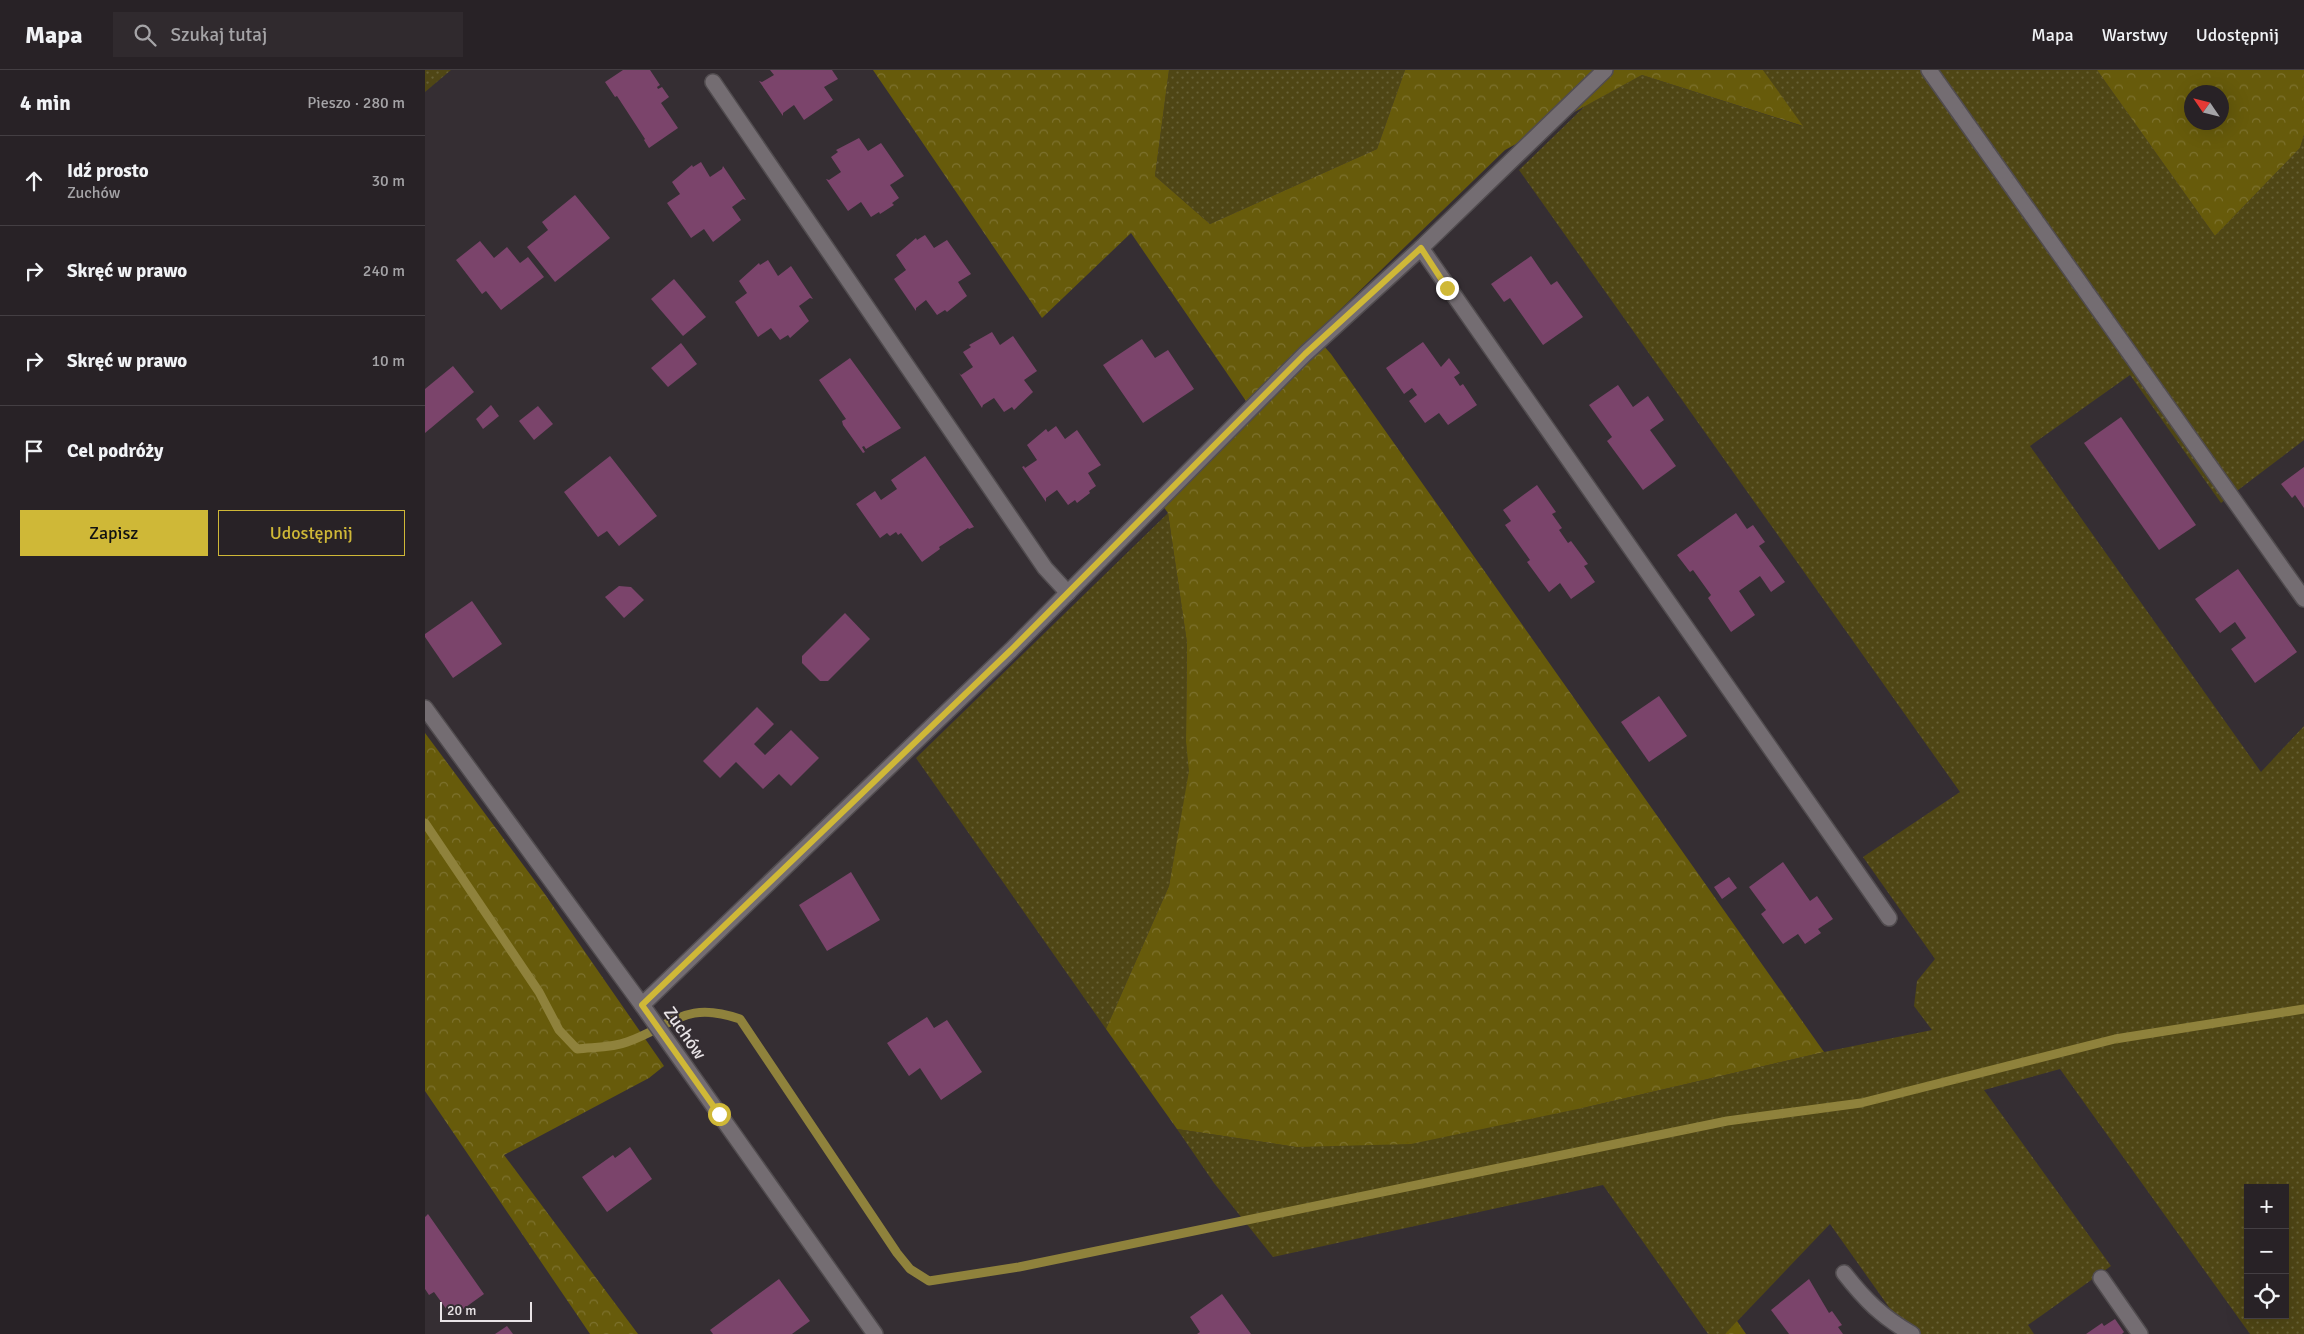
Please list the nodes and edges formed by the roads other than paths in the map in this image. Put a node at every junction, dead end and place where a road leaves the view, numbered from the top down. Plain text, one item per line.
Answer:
1 (1605, 70) edge
2 (1929, 70) edge
3 (713, 82) dead end
4 (1421, 248) junction
5 (1068, 593) junction
6 (2304, 599) edge
7 (425, 708) edge
8 (1889, 918) dead end
9 (642, 1005) junction
10 (1844, 1273) dead end
11 (2101, 1278) dead end
12 (875, 1334) edge
13 (1912, 1334) edge
14 (2140, 1334) edge

1 - 4 street
2 - 6 street
3 - 5 street
4 - 5 street
4 - 8 street
5 - 9 street
7 - 9 street, Zuchów
9 - 12 street, Zuchów
10 - 13 street
11 - 14 street

